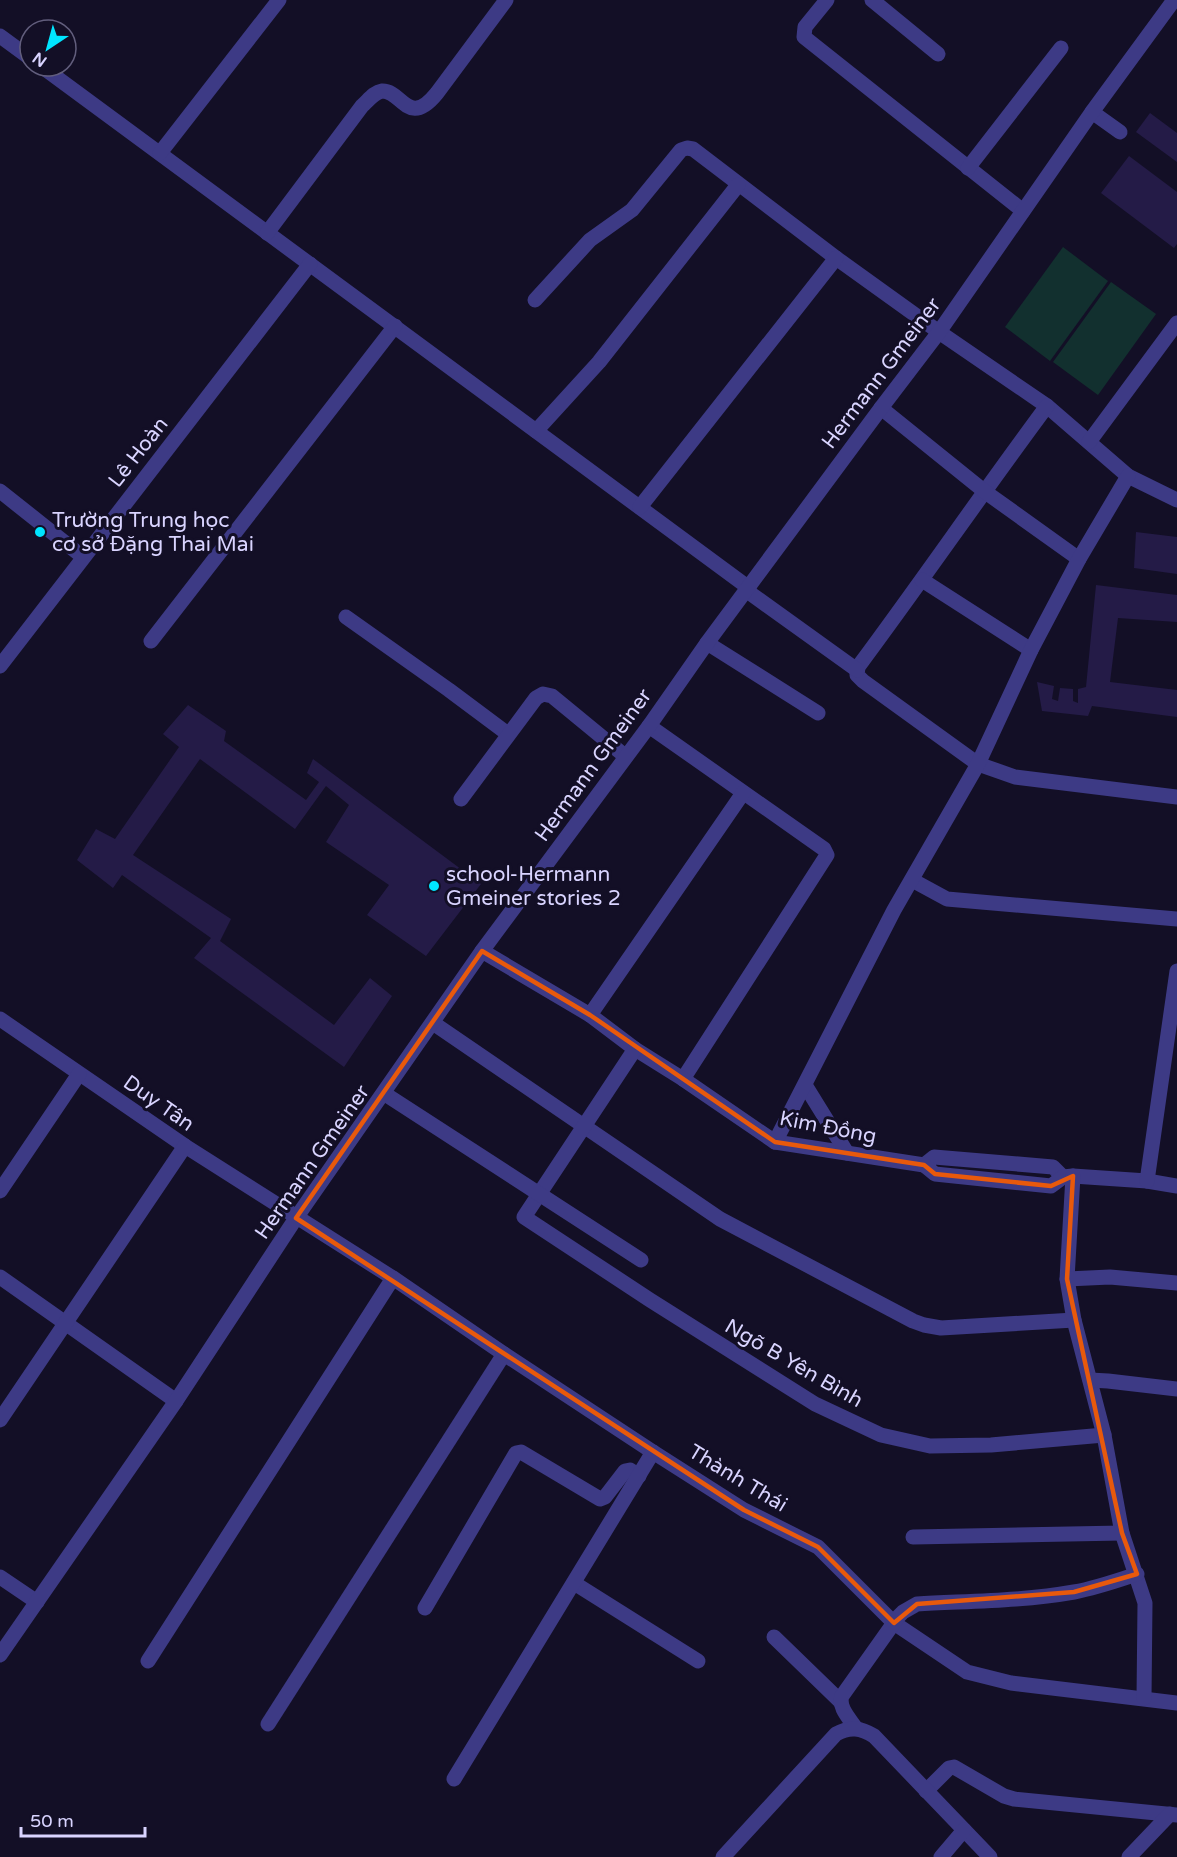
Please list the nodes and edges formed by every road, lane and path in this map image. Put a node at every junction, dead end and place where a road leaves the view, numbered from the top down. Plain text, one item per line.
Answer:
1 (279, 0) edge
2 (506, 0) edge
3 (827, 0) edge
4 (872, 0) edge
5 (1174, 0) edge
6 (892, 6) edge
7 (0, 36) edge
8 (1061, 48) dead end
9 (18, 49) edge
10 (938, 54) dead end
11 (57, 78) edge
12 (1092, 112) junction
13 (1120, 132) dead end
14 (160, 153) junction
15 (968, 168) junction
16 (738, 184) junction
17 (1023, 211) junction
18 (267, 233) junction
19 (836, 258) junction
20 (310, 264) junction
21 (535, 300) dead end
22 (1177, 323) edge
23 (395, 326) junction
24 (939, 332) junction
25 (1047, 406) junction
26 (881, 408) junction
27 (536, 431) junction
28 (1089, 442) junction
29 (1128, 476) junction
30 (0, 491) edge
31 (984, 491) junction
32 (1177, 500) edge
33 (640, 507) junction
34 (83, 557) junction
35 (1079, 559) junction
36 (922, 580) junction
37 (748, 589) junction
38 (346, 617) dead end
39 (151, 641) dead end
40 (707, 643) junction
41 (1031, 650) junction
42 (0, 666) edge
43 (857, 670) junction
44 (818, 713) dead end
45 (648, 726) junction
46 (508, 734) junction
47 (625, 756) junction
48 (978, 764) junction
49 (743, 793) junction
50 (1177, 797) edge
51 (461, 799) dead end
52 (912, 880) junction
53 (1177, 919) edge
54 (482, 951) junction
55 (1177, 971) edge
56 (590, 1016) junction
57 (0, 1019) edge
58 (433, 1023) junction
59 (635, 1049) junction
60 (79, 1074) junction
61 (683, 1079) junction
62 (805, 1085) junction
63 (385, 1094) junction
64 (584, 1126) junction
65 (775, 1142) junction
66 (185, 1146) junction
67 (847, 1153) junction
68 (1007, 1163) junction
69 (924, 1165) junction
70 (1068, 1177) junction
71 (1146, 1181) junction
72 (1005, 1182) junction
73 (2, 1185) edge
74 (1177, 1186) edge
75 (537, 1194) junction
76 (296, 1218) junction
77 (641, 1260) dead end
78 (0, 1277) edge
79 (393, 1278) junction
80 (1067, 1279) junction
81 (1177, 1283) edge
82 (1074, 1320) junction
83 (64, 1322) junction
84 (504, 1354) junction
85 (1090, 1380) junction
86 (1177, 1389) edge
87 (176, 1401) junction
88 (0, 1420) edge
89 (1104, 1435) junction
90 (653, 1452) junction
91 (639, 1476) junction
92 (1122, 1533) junction
93 (913, 1537) dead end
94 (1137, 1574) junction
95 (0, 1576) edge
96 (574, 1582) junction
97 (37, 1602) junction
98 (425, 1608) dead end
99 (894, 1623) junction
100 (774, 1637) dead end
101 (0, 1655) edge
102 (698, 1661) dead end
103 (148, 1662) dead end
104 (1144, 1698) junction
105 (840, 1701) junction
106 (1177, 1702) edge
107 (268, 1724) dead end
108 (855, 1727) junction
109 (454, 1779) dead end
110 (926, 1791) junction
111 (1174, 1815) edge
112 (964, 1830) junction
113 (726, 1856) edge
114 (941, 1857) edge
115 (990, 1857) edge
116 (1129, 1857) edge

1 - 14 street
2 - 18 street
3 - 15 street
4 - 6 street
5 - 12 street, Hermann Gmeiner
6 - 10 street
7 - 9 street
8 - 15 street
11 - 14 street
12 - 13 street
12 - 17 street, Hermann Gmeiner
14 - 18 street
15 - 17 street
16 - 19 street
16 - 21 street
16 - 27 street
17 - 24 street, Hermann Gmeiner
18 - 20 street
19 - 24 street
19 - 33 street
20 - 23 street
20 - 34 street, Lê Hoàn
22 - 28 street
23 - 27 street
23 - 39 street
24 - 25 street
24 - 26 street, Hermann Gmeiner
25 - 28 street
25 - 31 street
26 - 31 street
26 - 37 street, Hermann Gmeiner
27 - 33 street
28 - 29 street
29 - 32 street
29 - 35 street
30 - 34 street
31 - 35 street
31 - 36 street
33 - 37 street
34 - 42 street, Lê Hoàn
35 - 41 street
36 - 41 street
36 - 43 street
37 - 40 street, Hermann Gmeiner
37 - 43 street
38 - 46 street
40 - 44 street
40 - 45 street, Hermann Gmeiner
41 - 48 street
43 - 48 street
45 - 47 street, Hermann Gmeiner
45 - 49 street
46 - 47 street
46 - 51 street
47 - 54 street, Hermann Gmeiner
48 - 50 street
48 - 52 street
49 - 56 street
49 - 61 street
52 - 53 street
52 - 62 street
54 - 56 street, Kim Đồng
54 - 58 street, Hermann Gmeiner
55 - 71 street
56 - 59 street, Kim Đồng
57 - 60 street, Duy Tân
58 - 63 street, Hermann Gmeiner
58 - 64 street
59 - 61 street, Kim Đồng
59 - 64 street
60 - 66 street, Duy Tân
60 - 73 street
61 - 65 street, Kim Đồng
62 - 65 street
62 - 67 street
63 - 75 street
63 - 76 street, Hermann Gmeiner
64 - 75 street
64 - 82 street
65 - 67 street, Kim Đồng
66 - 76 street, Duy Tân
66 - 83 street
67 - 69 street, Kim Đồng
68 - 69 street, Kim Đồng
68 - 70 street, Kim Đồng
68 - 72 street
69 - 72 street
70 - 71 street, Kim Đồng
70 - 72 street
70 - 80 street
71 - 74 street, Kim Đồng
75 - 77 street
75 - 89 street, Ngõ B Yên Bình
76 - 79 street, Thành Thái
76 - 87 street, Hermann Gmeiner
78 - 83 street
79 - 84 street, Thành Thái
79 - 103 street
80 - 81 street
80 - 82 street
82 - 85 street
83 - 87 street
83 - 88 street
84 - 90 street, Thành Thái
84 - 107 street
85 - 86 street
85 - 89 street
87 - 97 street, Hermann Gmeiner
89 - 92 street
90 - 91 street
90 - 99 street, Thành Thái
91 - 96 street
91 - 98 street
92 - 93 street
92 - 94 street
94 - 99 street
94 - 104 street
95 - 97 street
96 - 102 street
96 - 109 street
97 - 101 street, Hermann Gmeiner
99 - 104 street, Thành Thái
99 - 105 street
100 - 105 street
104 - 106 street, Thành Thái
105 - 108 street
108 - 110 street
108 - 113 street
110 - 111 street
110 - 112 street
111 - 116 street
112 - 114 street
112 - 115 street

